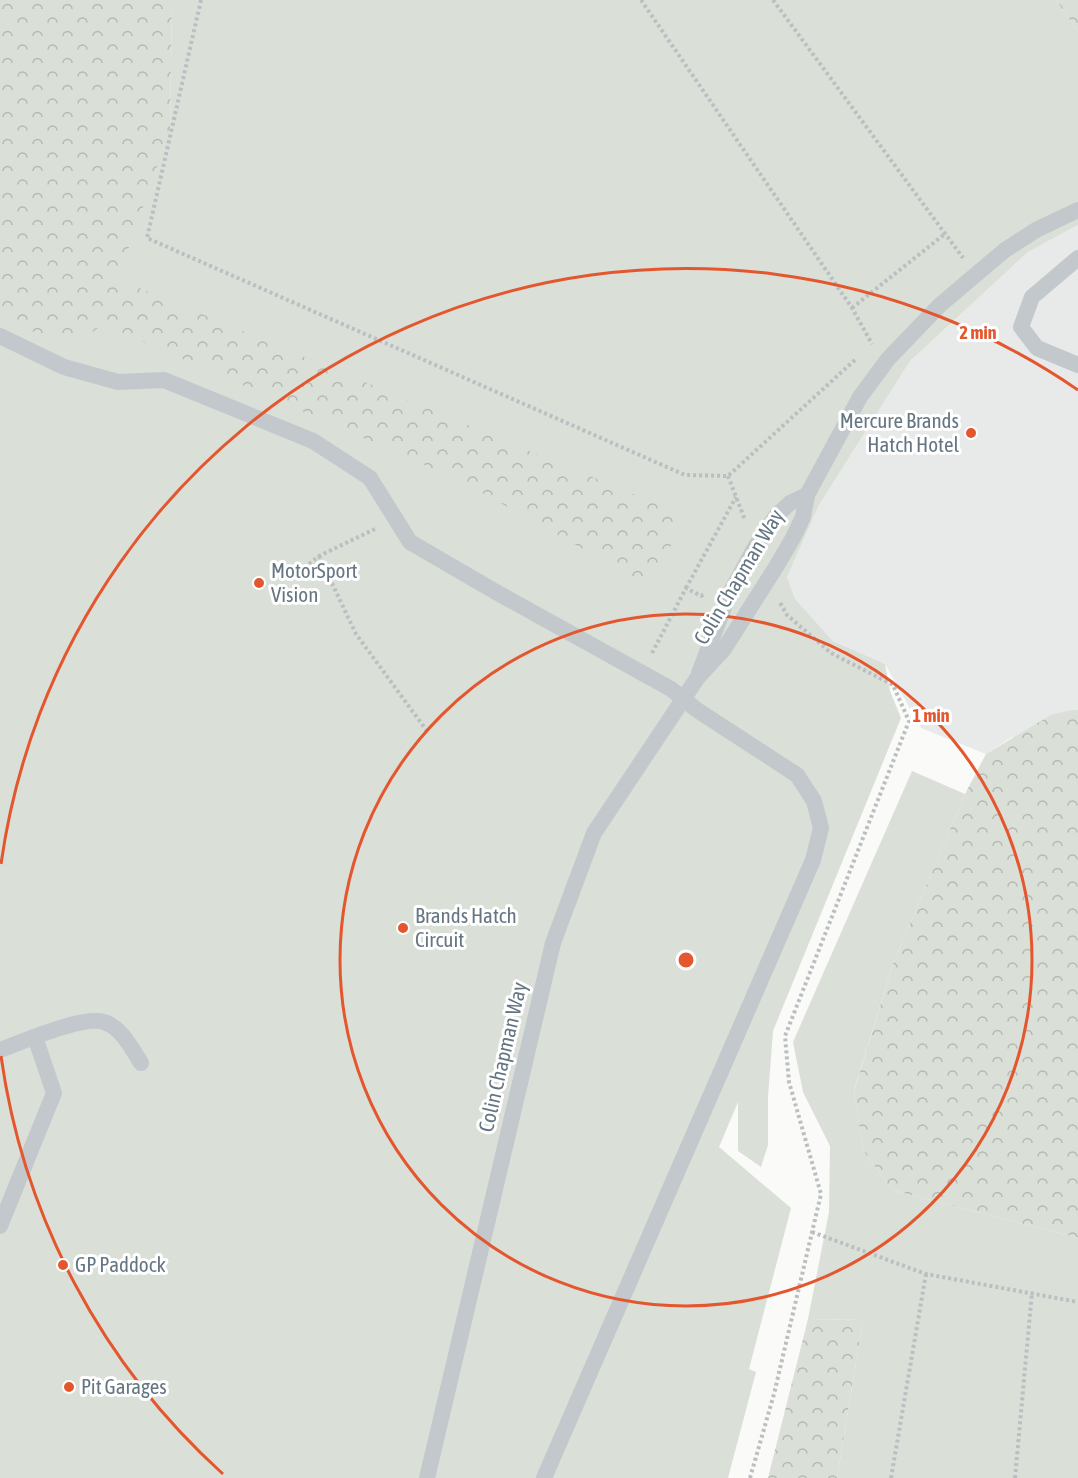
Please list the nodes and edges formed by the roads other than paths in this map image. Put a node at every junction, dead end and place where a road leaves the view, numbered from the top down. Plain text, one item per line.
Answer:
1 (1078, 210) edge
2 (1078, 258) edge
3 (0, 336) edge
4 (1078, 365) edge
5 (807, 495) junction
6 (698, 677) junction
7 (684, 700) junction
8 (35, 1037) junction
9 (0, 1050) edge
10 (141, 1063) dead end
11 (0, 1226) edge
12 (427, 1478) edge
13 (543, 1478) edge

1 - 5 lane, Colin Chapman Way
2 - 4 lane
3 - 7 lane
5 - 6 lane, Colin Chapman Way
5 - 6 lane, Colin Chapman Way
6 - 7 lane, Colin Chapman Way
7 - 12 lane, Colin Chapman Way
7 - 13 lane
8 - 9 lane
8 - 10 lane
8 - 11 lane

